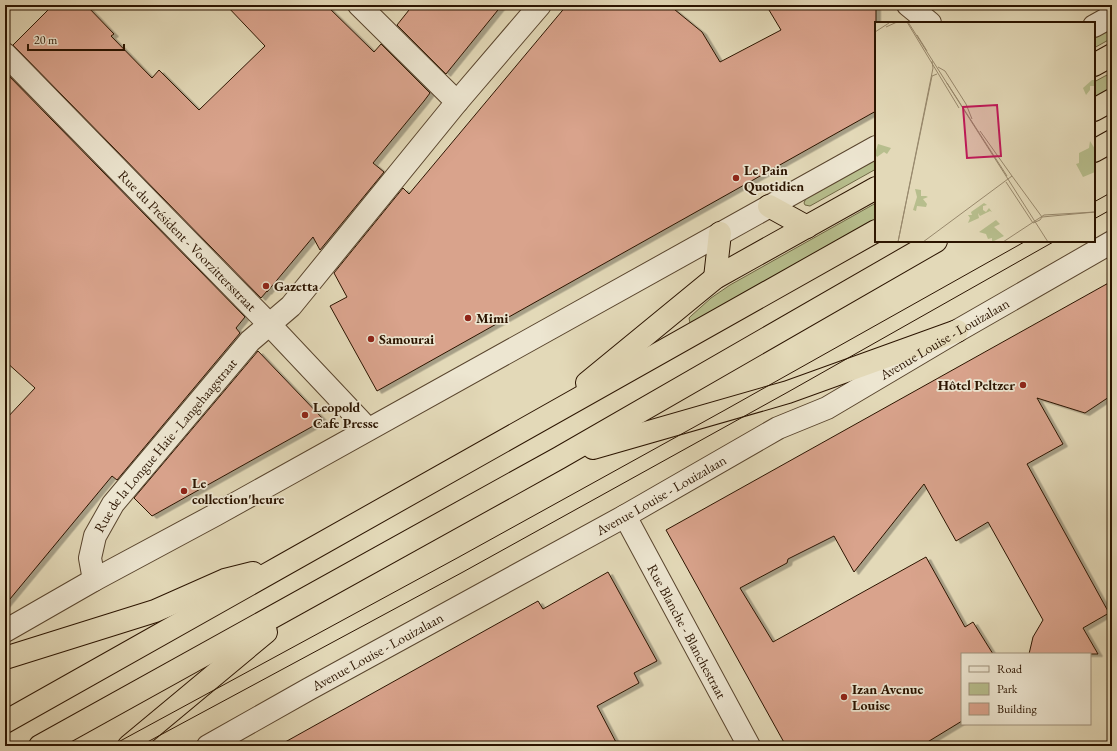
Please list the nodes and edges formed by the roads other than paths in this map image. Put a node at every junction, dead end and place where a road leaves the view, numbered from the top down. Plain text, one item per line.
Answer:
1 (359, 5) edge
2 (540, 5) edge
3 (908, 5) edge
4 (1112, 16) edge
5 (929, 22) edge
6 (1095, 25) edge
7 (5, 54) edge
8 (1112, 55) edge
9 (1095, 64) edge
10 (1112, 100) edge
11 (457, 102) junction
12 (1095, 109) edge
13 (1112, 141) edge
14 (875, 148) edge
15 (1095, 150) edge
16 (875, 189) edge
17 (769, 206) junction
18 (807, 226) junction
19 (875, 232) edge
20 (720, 233) junction
21 (934, 242) edge
22 (1112, 242) edge
23 (715, 278) junction
24 (269, 324) junction
25 (957, 331) junction
26 (542, 420) junction
27 (368, 429) junction
28 (559, 458) junction
29 (625, 516) junction
30 (280, 566) junction
31 (94, 580) junction
32 (305, 599) junction
33 (5, 631) edge
34 (5, 658) edge
35 (5, 722) edge
36 (40, 746) edge
37 (129, 746) edge
38 (208, 746) edge
39 (748, 746) edge

1 - 11 street
2 - 11 street, Rue de la Longue Haie - Langehaagstraat
3 - 5 street
4 - 6 street
7 - 24 street, Rue du Président - Voorzittersstraat
8 - 9 highway
10 - 12 highway
11 - 24 street, Rue de la Longue Haie - Langehaagstraat
13 - 15 highway
14 - 17 street
16 - 18 highway
17 - 18 highway
17 - 20 street
18 - 23 highway
19 - 26 highway
20 - 23 highway
20 - 27 street
21 - 28 highway
22 - 25 street, Avenue Louise - Louizalaan
23 - 26 highway
24 - 27 street, Rue du Président - Voorzittersstraat
24 - 31 street, Rue de la Longue Haie - Langehaagstraat
25 - 28 highway
25 - 29 street, Avenue Louise - Louizalaan
26 - 30 highway
27 - 31 street
28 - 32 highway
29 - 38 street, Avenue Louise - Louizalaan
29 - 39 street, Rue Blanche - Blanchestraat
30 - 34 highway
30 - 35 highway
31 - 33 street
32 - 36 highway
32 - 37 highway

